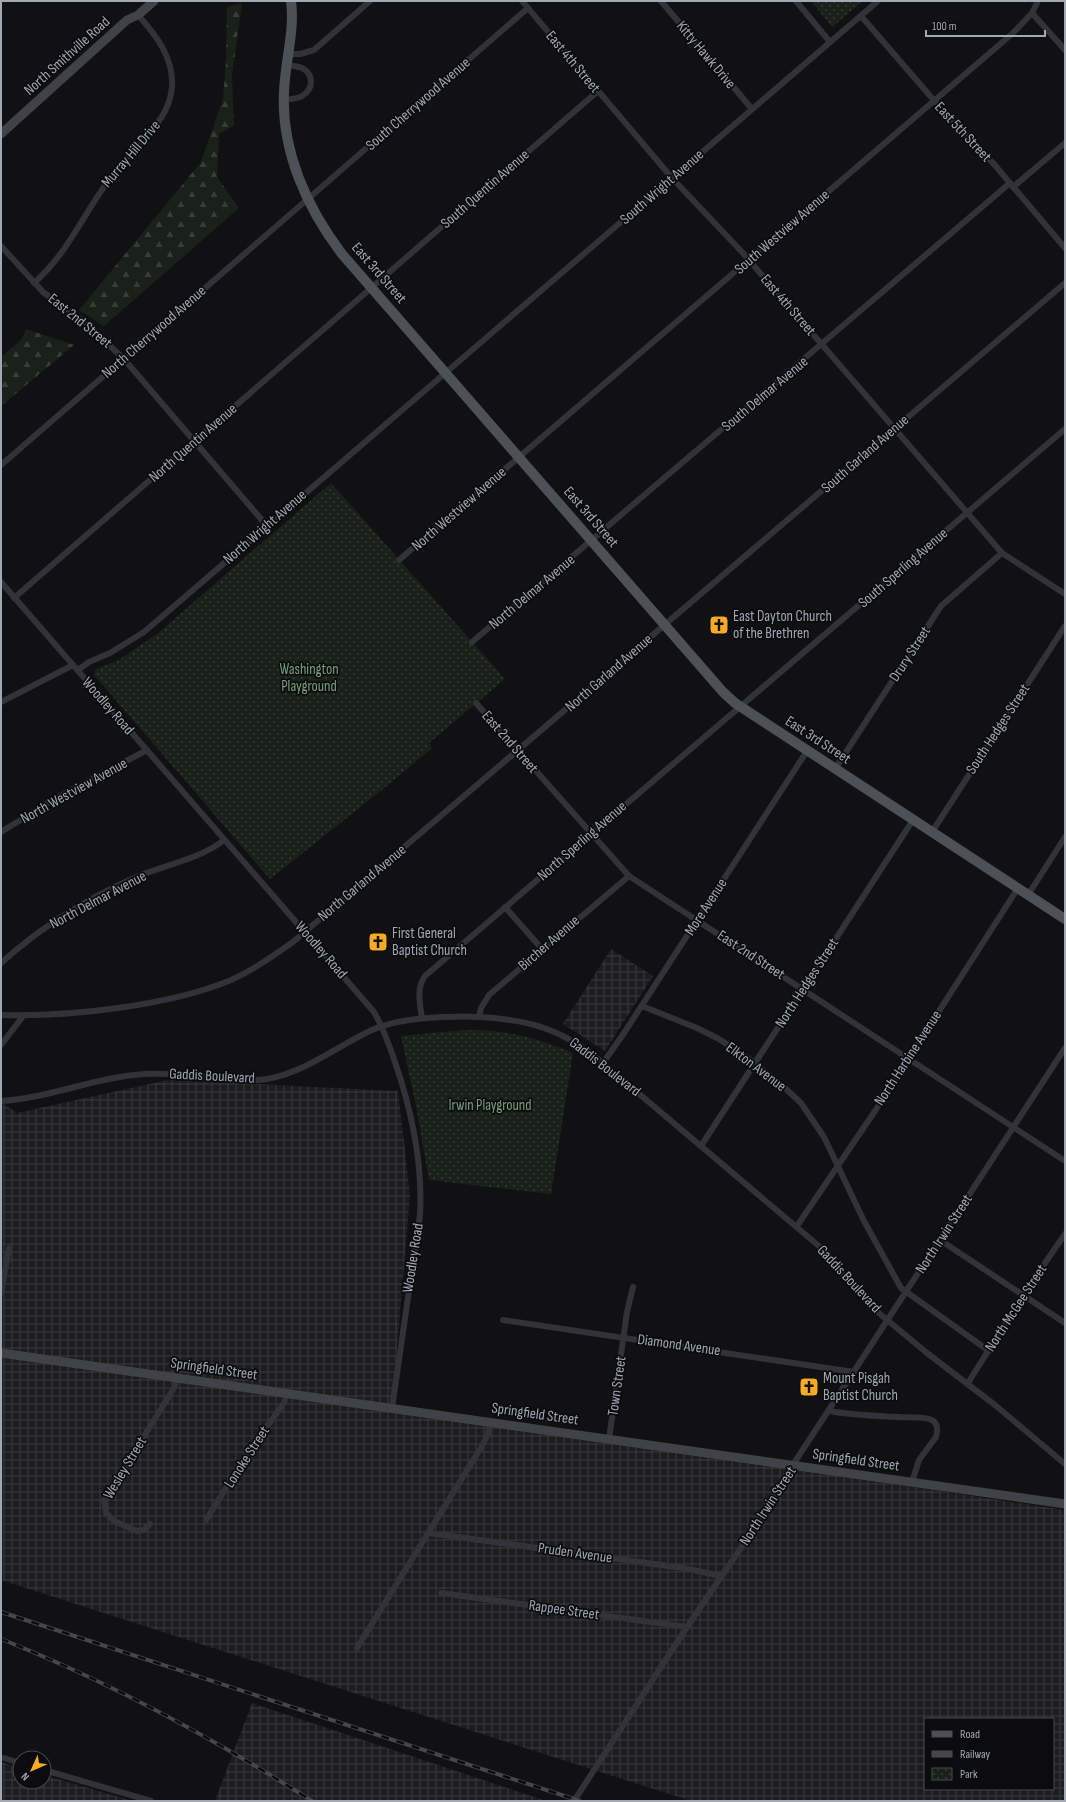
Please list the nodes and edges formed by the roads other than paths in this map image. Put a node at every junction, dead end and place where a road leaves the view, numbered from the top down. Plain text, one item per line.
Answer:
1 (154, 1) edge
2 (291, 1) edge
3 (370, 1) edge
4 (522, 1) edge
5 (661, 1) edge
6 (796, 1) edge
7 (878, 1) edge
8 (1038, 1) edge
9 (528, 8) junction
10 (1032, 13) junction
11 (138, 15) junction
12 (861, 16) junction
13 (830, 42) junction
14 (1065, 50) edge
15 (288, 54) junction
16 (286, 64) junction
17 (598, 91) junction
18 (284, 100) junction
19 (934, 101) junction
20 (752, 109) junction
21 (1, 134) edge
22 (1065, 143) edge
23 (672, 178) junction
24 (1012, 185) junction
25 (308, 200) junction
26 (1, 246) edge
27 (1065, 248) edge
28 (750, 261) junction
29 (34, 283) junction
30 (1065, 283) edge
31 (372, 288) junction
32 (822, 345) junction
33 (124, 358) junction
34 (445, 373) junction
35 (895, 428) junction
36 (1065, 429) edge
37 (194, 441) junction
38 (518, 457) junction
39 (1, 465) edge
40 (968, 513) junction
41 (267, 526) junction
42 (592, 541) junction
43 (1002, 553) junction
44 (399, 560) dead end
45 (1, 582) edge
46 (1065, 594) edge
47 (14, 598) junction
48 (665, 625) junction
49 (1065, 626) edge
50 (472, 642) dead end
51 (73, 665) junction
52 (78, 670) junction
53 (1, 702) edge
54 (476, 703) dead end
55 (740, 706) junction
56 (147, 750) junction
57 (518, 750) junction
58 (807, 751) junction
59 (835, 769) junction
60 (913, 820) junction
61 (1, 832) edge
62 (932, 832) junction
63 (591, 834) junction
64 (1065, 837) edge
65 (224, 840) junction
66 (629, 876) junction
67 (1018, 888) junction
68 (1028, 895) junction
69 (505, 907) junction
70 (1065, 919) edge
71 (698, 920) junction
72 (305, 932) junction
73 (542, 949) junction
74 (1, 963) edge
75 (803, 989) junction
76 (642, 1006) junction
77 (1, 1015) edge
78 (24, 1015) junction
79 (479, 1017) junction
80 (422, 1018) junction
81 (382, 1026) junction
82 (1, 1045) edge
83 (1065, 1048) edge
84 (908, 1058) junction
85 (755, 1062) junction
86 (603, 1063) junction
87 (1, 1100) edge
88 (1014, 1127) junction
89 (702, 1146) junction
90 (1065, 1161) edge
91 (838, 1166) junction
92 (797, 1226) junction
93 (1065, 1234) edge
94 (940, 1240) junction
95 (9, 1248) dead end
96 (633, 1286) dead end
97 (906, 1292) junction
98 (1, 1293) edge
99 (1023, 1296) junction
100 (503, 1320) dead end
101 (888, 1320) junction
102 (1065, 1323) edge
103 (624, 1338) junction
104 (989, 1351) junction
105 (1, 1353) edge
106 (854, 1372) junction
107 (176, 1378) junction
108 (968, 1383) junction
109 (286, 1393) junction
110 (392, 1408) junction
111 (829, 1411) junction
112 (490, 1422) junction
113 (609, 1439) junction
114 (1065, 1464) edge
115 (794, 1465) junction
116 (912, 1482) junction
117 (1065, 1504) edge
118 (206, 1520) dead end
119 (150, 1524) dead end
120 (429, 1533) junction
121 (722, 1576) junction
122 (441, 1593) dead end
123 (687, 1627) junction
124 (357, 1648) dead end
125 (4, 1758) dead end
126 (12, 1760) edge
127 (52, 1772) edge
128 (151, 1801) edge
129 (574, 1801) edge

1 - 11 main road, North Smithville Road
2 - 15 main road, East 3rd Street
3 - 15 street
4 - 9 street, East 4th Street
5 - 20 street, Kitty Hawk Drive
6 - 13 street
7 - 12 street, South Wright Avenue
8 - 10 street, South Westview Avenue
9 - 17 street, East 4th Street
9 - 25 street, South Cherrywood Avenue
10 - 14 street
10 - 19 street, South Westview Avenue
11 - 21 main road, North Smithville Road
11 - 29 street, Murray Hill Drive
12 - 13 street, South Wright Avenue
12 - 19 street, East 5th Street
13 - 20 street, South Wright Avenue
15 - 16 main road, East 3rd Street
16 - 18 main road, East 3rd Street
16 - 18 street
17 - 23 street, East 4th Street
17 - 31 street, South Quentin Avenue
18 - 25 main road, East 3rd Street
19 - 24 street, East 5th Street
19 - 28 street, South Westview Avenue
20 - 23 street, South Wright Avenue
22 - 24 street, South Delmar Avenue
23 - 28 street, East 4th Street
23 - 34 street, South Wright Avenue
24 - 27 street, East 5th Street
24 - 32 street, South Delmar Avenue
25 - 31 main road, East 3rd Street
25 - 33 street, North Cherrywood Avenue
26 - 29 street, East 2nd Street
28 - 32 street, East 4th Street
28 - 38 street, South Westview Avenue
29 - 33 street, East 2nd Street
30 - 35 street, South Garland Avenue
31 - 34 main road, East 3rd Street
31 - 37 street, North Quentin Avenue
32 - 35 street, East 4th Street
32 - 42 street, South Delmar Avenue
33 - 37 street, East 2nd Street
33 - 39 street, North Cherrywood Avenue
34 - 38 main road, East 3rd Street
34 - 41 street, North Wright Avenue
35 - 40 street, East 4th Street
35 - 48 street, South Garland Avenue
36 - 40 street, South Sperling Avenue
37 - 41 street, East 2nd Street
37 - 47 street, North Quentin Avenue
38 - 42 main road, East 3rd Street
38 - 44 street, North Westview Avenue
40 - 43 street, East 4th Street
40 - 55 street, South Sperling Avenue
41 - 52 street, North Wright Avenue
42 - 48 main road, East 3rd Street
42 - 50 street, North Delmar Avenue
43 - 46 street, East 4th Street
43 - 59 street, Drury Street
45 - 47 street, Woodley Road
47 - 51 street, Woodley Road
48 - 55 main road, East 3rd Street
48 - 57 street, North Garland Avenue
49 - 62 street, South Hedges Street
51 - 52 street, Woodley Road
51 - 53 street
52 - 56 street, Woodley Road
54 - 57 street, East 2nd Street
55 - 58 main road, East 3rd Street
55 - 63 street, North Sperling Avenue
56 - 61 street, North Westview Avenue
56 - 65 street, Woodley Road
57 - 63 street, East 2nd Street
57 - 72 street, North Garland Avenue
58 - 59 main road, East 3rd Street
58 - 71 street, More Avenue
59 - 60 main road, East 3rd Street
60 - 62 main road, East 3rd Street
60 - 75 street, North Hedges Street
62 - 67 main road, East 3rd Street
63 - 66 street, East 2nd Street
63 - 69 street, North Sperling Avenue
64 - 68 street
65 - 72 street, Woodley Road
65 - 74 street, North Delmar Avenue
66 - 71 street, East 2nd Street
66 - 73 street, Bircher Avenue
67 - 68 main road, East 3rd Street
67 - 84 street, North Harbine Avenue
68 - 70 main road, East 3rd Street
69 - 73 street
69 - 80 street, North Sperling Avenue
71 - 75 street, East 2nd Street
71 - 76 street, More Avenue
72 - 78 street, North Garland Avenue
72 - 81 street, Woodley Road
73 - 79 street, Bircher Avenue
75 - 84 street, East 2nd Street
75 - 85 street, North Hedges Street
76 - 85 street, Elkton Avenue
76 - 86 street, More Avenue
77 - 78 street, North Garland Avenue
78 - 82 street
79 - 80 street, Gaddis Boulevard
79 - 86 street, Gaddis Boulevard
80 - 81 street, Gaddis Boulevard
81 - 87 street, Gaddis Boulevard
81 - 110 street, Woodley Road
83 - 88 street, North Irwin Street
84 - 88 street, East 2nd Street
84 - 91 street, North Harbine Avenue
85 - 89 street, North Hedges Street
85 - 91 street, Elkton Avenue
86 - 89 street, Gaddis Boulevard
88 - 90 street, East 2nd Street
88 - 94 street, North Irwin Street
89 - 92 street, Gaddis Boulevard
91 - 92 street, North Harbine Avenue
91 - 97 street
92 - 101 street, Gaddis Boulevard
93 - 99 street, North McGee Street
94 - 97 street, North Irwin Street
94 - 99 street
95 - 98 street
96 - 103 street, Town Street
97 - 101 street, North Irwin Street
97 - 104 street
99 - 102 street
99 - 104 street, North McGee Street
100 - 103 street, Diamond Avenue
101 - 106 street, North Irwin Street
101 - 108 street, Gaddis Boulevard
103 - 106 street, Diamond Avenue
103 - 113 street, Town Street
104 - 108 street, North McGee Street
105 - 107 main road, Springfield Street
106 - 111 street, North Irwin Street
107 - 109 main road, Springfield Street
107 - 119 street, Wesley Street
108 - 114 street, Gaddis Boulevard
109 - 110 main road, Springfield Street
109 - 118 street, Lonoke Street
110 - 112 main road, Springfield Street
111 - 115 street, North Irwin Street
111 - 116 street
112 - 113 main road, Springfield Street
112 - 120 street
113 - 115 main road, Springfield Street
115 - 116 main road, Springfield Street
115 - 121 street, North Irwin Street
116 - 117 main road, Springfield Street
120 - 121 street, Pruden Avenue
120 - 124 street
121 - 123 street, North Irwin Street
122 - 123 street, Rappee Street
123 - 129 street, North Irwin Street
125 - 126 street
127 - 128 street

